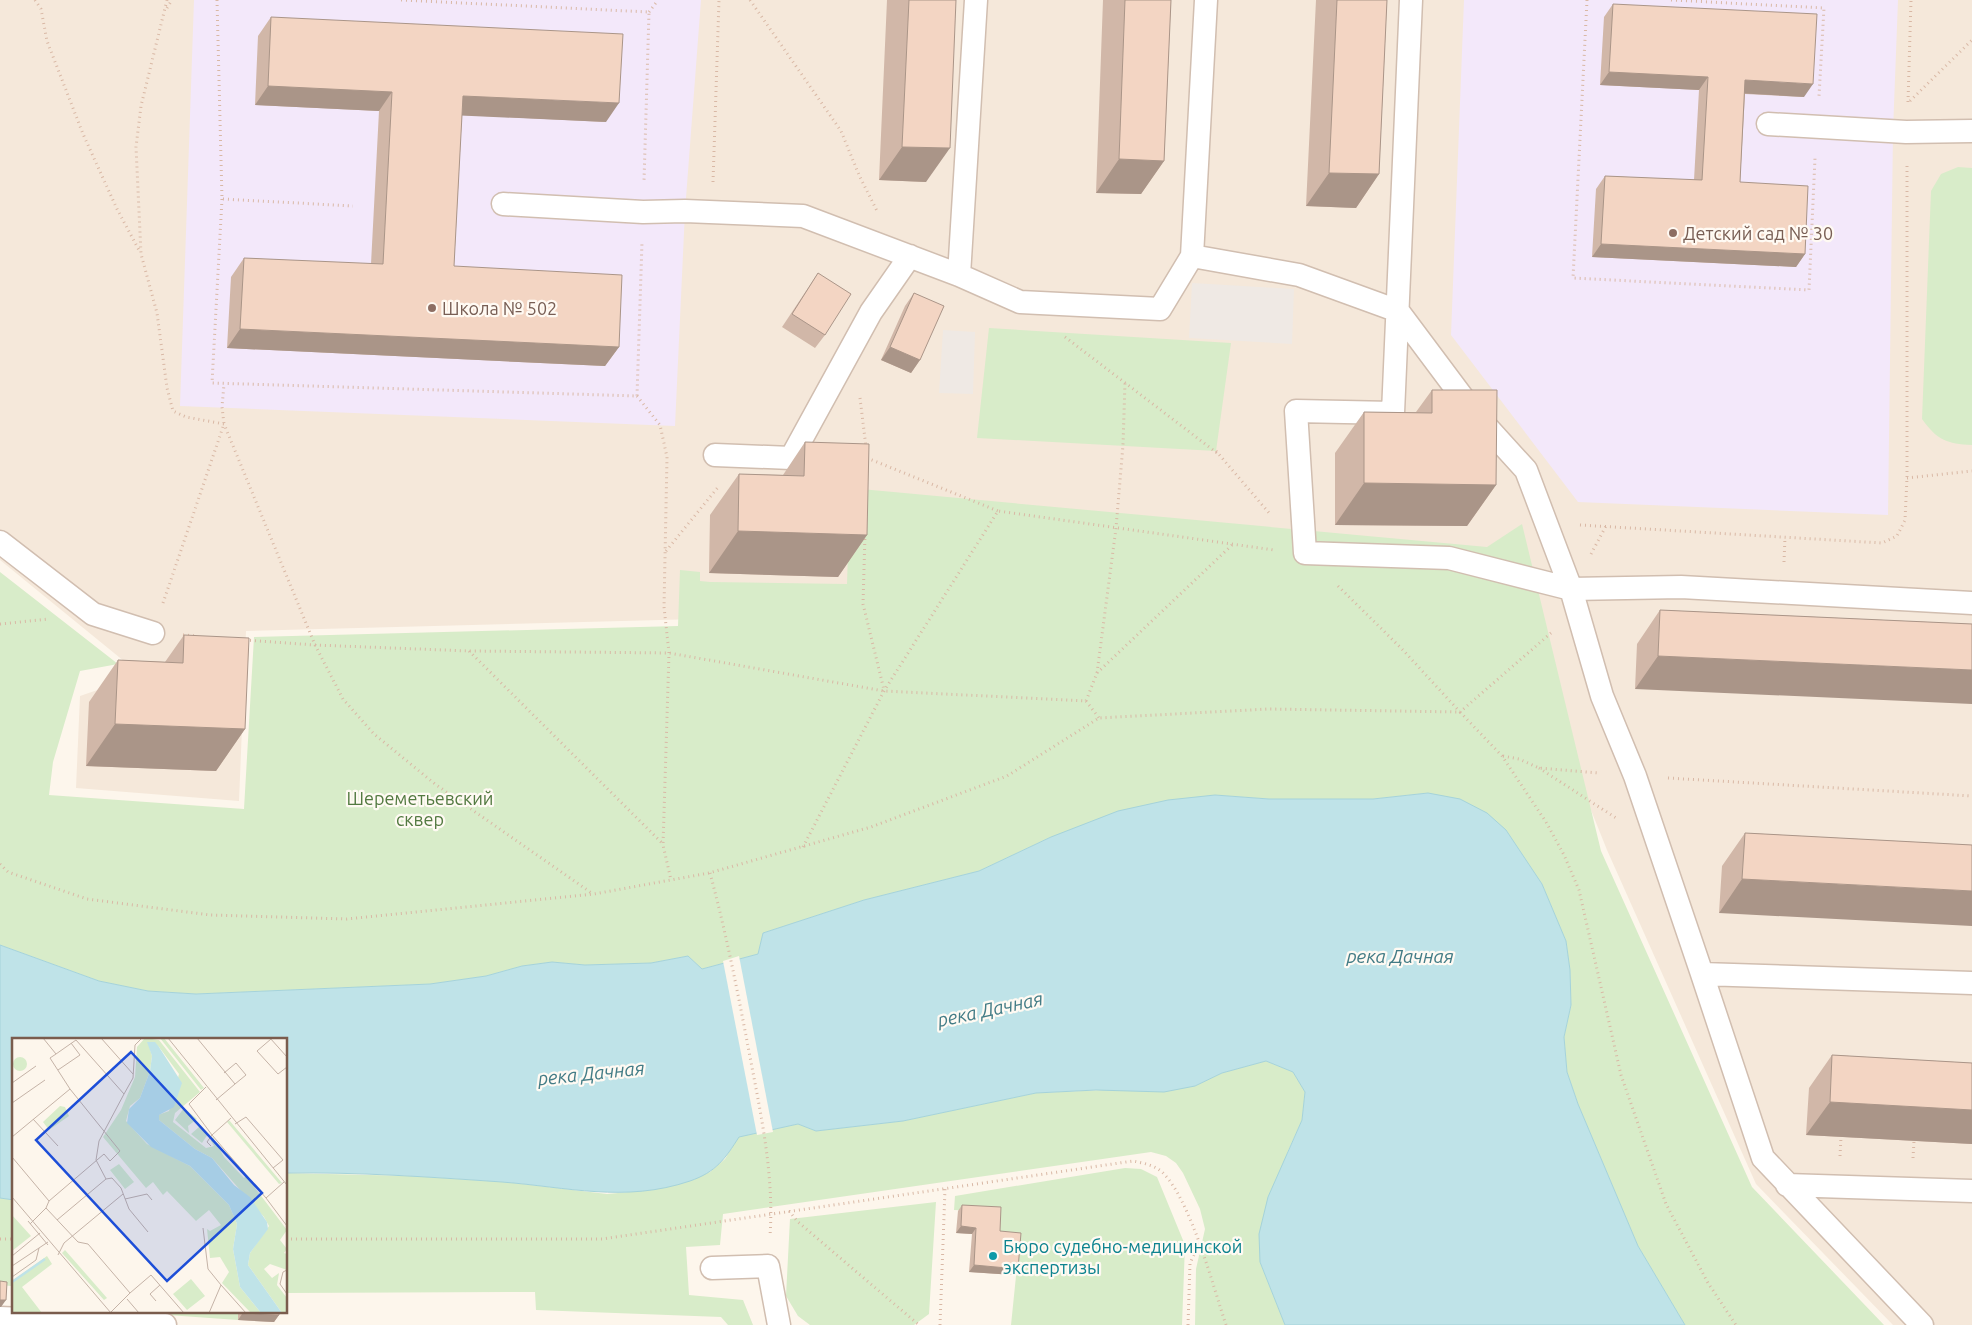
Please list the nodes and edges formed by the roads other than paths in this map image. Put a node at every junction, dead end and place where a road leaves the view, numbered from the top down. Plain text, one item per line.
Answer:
1 (976, 0) edge
2 (1206, 0) edge
3 (1411, 0) edge
4 (1768, 124) dead end
5 (1972, 131) edge
6 (503, 204) dead end
7 (904, 254) junction
8 (1192, 256) junction
9 (959, 274) junction
10 (1398, 311) junction
11 (715, 455) dead end
12 (0, 542) edge
13 (1574, 599) junction
14 (1972, 603) edge
15 (153, 633) road end
16 (1702, 974) junction
17 (1972, 982) edge
18 (1787, 1185) junction
19 (1972, 1191) edge
20 (712, 1268) dead end
21 (0, 1318) edge
22 (165, 1325) edge
23 (780, 1325) edge
24 (1922, 1325) edge

1 - 9 lane
2 - 8 lane
3 - 10 lane
4 - 5 lane
6 - 7 lane
7 - 9 lane
7 - 11 lane
8 - 9 lane
8 - 10 lane
10 - 13 lane
10 - 13 lane
12 - 15 lane
13 - 14 lane
13 - 16 lane
16 - 17 lane
16 - 18 lane
18 - 19 lane
18 - 24 lane
20 - 23 lane
21 - 22 lane

